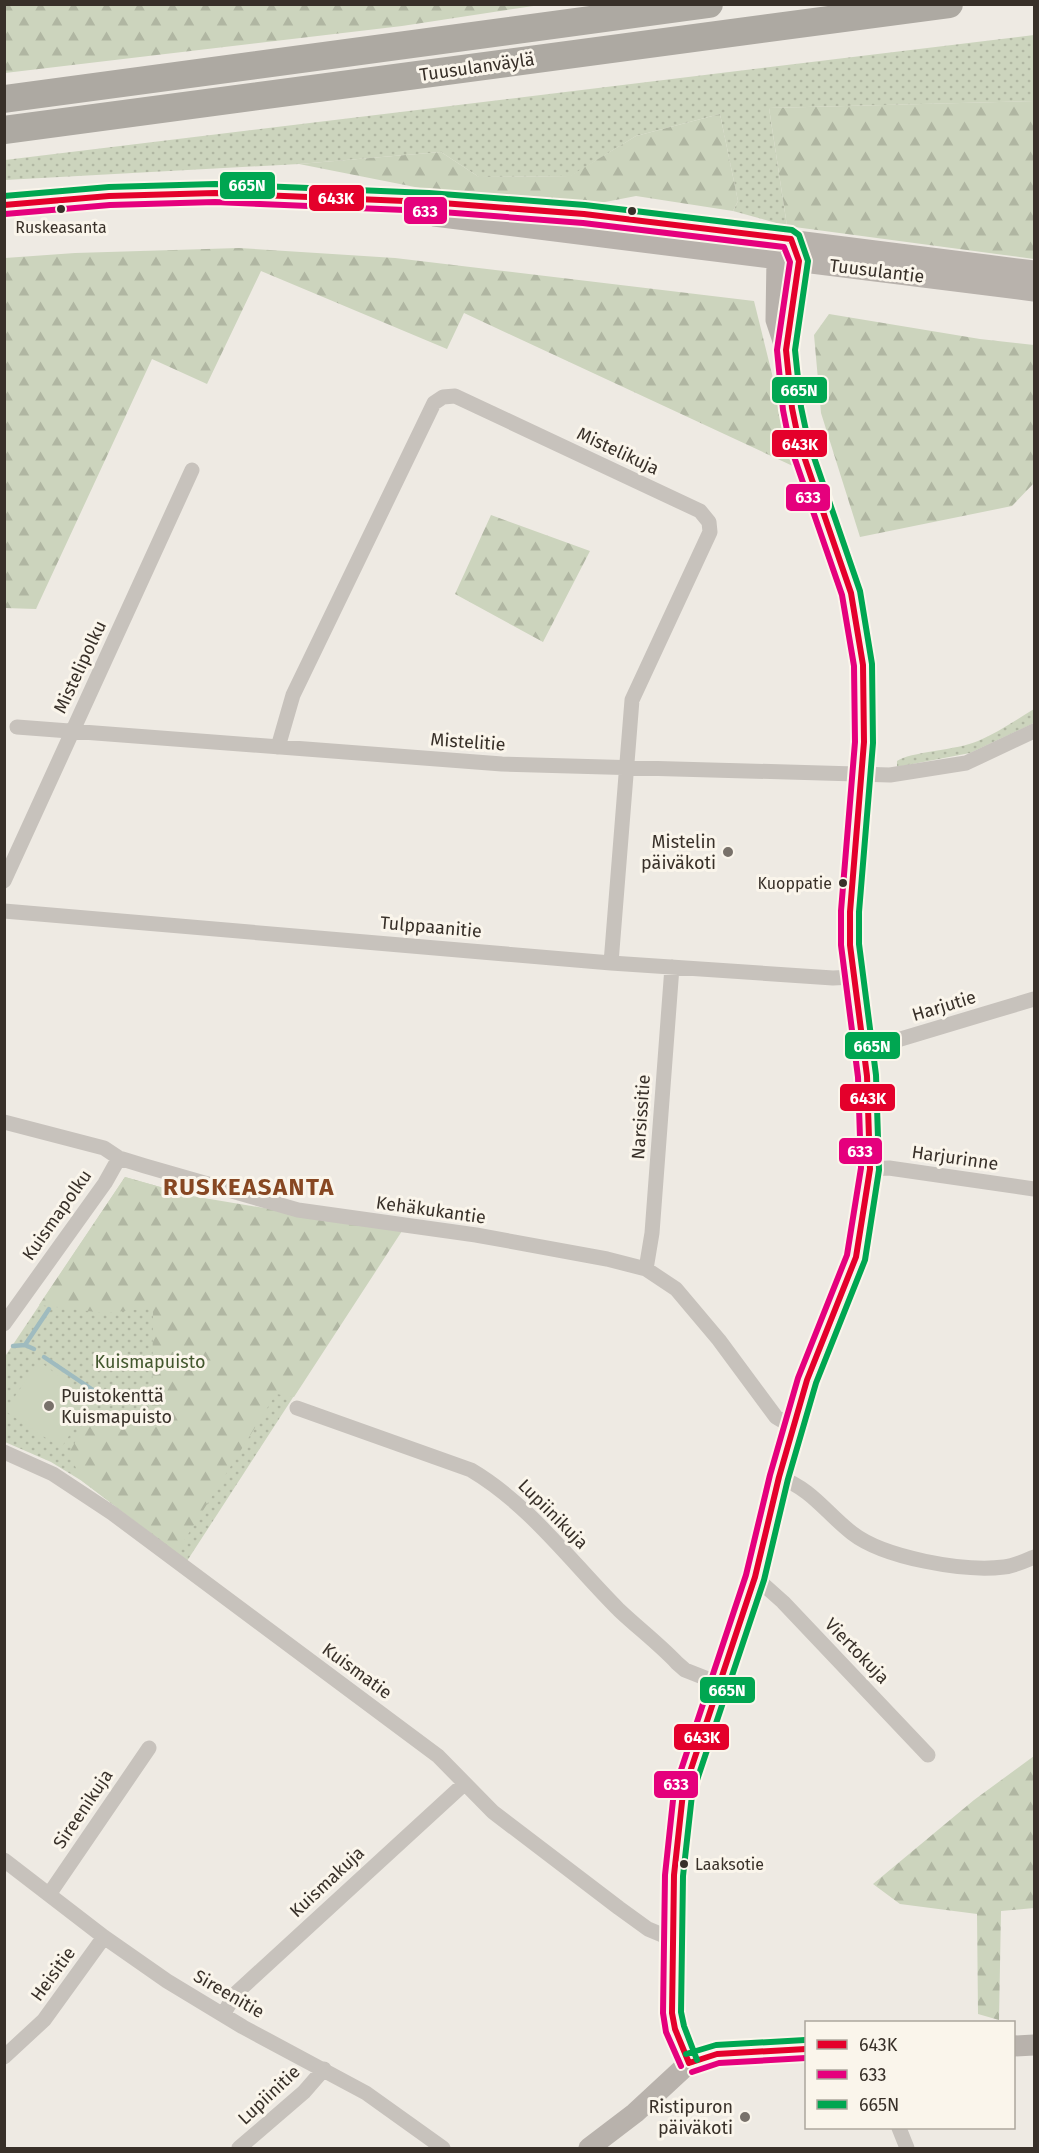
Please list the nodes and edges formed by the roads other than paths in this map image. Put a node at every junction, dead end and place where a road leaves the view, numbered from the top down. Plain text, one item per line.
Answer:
1 (709, 4) edge
2 (949, 4) edge
3 (4, 99) edge
4 (4, 130) edge
5 (363, 201) junction
6 (4, 205) edge
7 (790, 238) junction
8 (777, 257) junction
9 (799, 261) junction
10 (1035, 271) edge
11 (1035, 291) edge
12 (786, 350) junction
13 (192, 470) dead end
14 (17, 727) dead end
15 (72, 730) junction
16 (1035, 731) edge
17 (278, 747) junction
18 (624, 769) junction
19 (862, 774) junction
20 (4, 881) edge
21 (4, 911) edge
22 (611, 963) junction
23 (672, 967) junction
24 (854, 977) junction
25 (1035, 999) edge
26 (864, 1047) junction
27 (4, 1122) edge
28 (119, 1158) junction
29 (870, 1169) junction
30 (1035, 1189) edge
31 (646, 1269) junction
32 (4, 1324) edge
33 (297, 1408) dead end
34 (793, 1427) junction
35 (4, 1452) edge
36 (779, 1477) junction
37 (1035, 1557) edge
38 (755, 1577) junction
39 (718, 1683) junction
40 (149, 1748) dead end
41 (928, 1755) dead end
42 (464, 1784) junction
43 (4, 1860) edge
44 (50, 1893) junction
45 (104, 1937) junction
46 (672, 1939) junction
47 (223, 2015) junction
48 (1035, 2045) edge
49 (1015, 2046) edge
50 (805, 2049) edge
51 (4, 2057) edge
52 (689, 2062) junction
53 (324, 2068) junction
54 (900, 2129) edge
55 (239, 2148) edge
56 (443, 2148) edge
57 (589, 2148) edge
58 (907, 2148) edge

1 - 3 highway, Tuusulanväylä
2 - 4 highway, Tuusulanväylä
5 - 6 main road, Tuusulantie
5 - 7 main road, Tuusulantie
5 - 8 main road, Tuusulantie
7 - 8 main road
7 - 9 main road
7 - 10 main road, Tuusulantie
8 - 9 main road, Tuusulantie
8 - 12 main road
9 - 11 main road, Tuusulantie
9 - 12 main road
12 - 19 main road
13 - 15 street, Mistelipolku
14 - 15 street, Mistelitie
15 - 17 street, Mistelitie
15 - 20 street, Mistelipolku
16 - 19 street
17 - 18 street, Mistelitie
17 - 18 street, Mistelikuja
18 - 19 street, Mistelitie
18 - 22 street, Mistelikuja
19 - 24 main road
21 - 22 street, Tulppaanitie
22 - 23 street, Tulppaanitie
23 - 24 street, Tulppaanitie
23 - 31 street, Narsissitie
24 - 26 main road
25 - 26 street, Harjutie
26 - 29 main road
27 - 28 street, Kehäkukantie
28 - 31 street, Kehäkukantie
28 - 32 street, Kuismapolku
29 - 30 street, Harjurinne
29 - 34 main road
31 - 34 street, Kehäkukantie
33 - 39 street, Lupiinikuja
34 - 36 main road
35 - 42 street, Kuismatie
36 - 37 street
36 - 38 main road
38 - 39 main road
38 - 41 street, Viertokuja
39 - 46 main road
40 - 44 street, Sireenikuja
42 - 46 street, Kuismatie
42 - 47 street, Kuismakuja
43 - 44 street, Sireenitie
44 - 45 street, Sireenitie
45 - 47 street, Sireenitie
45 - 51 street, Heisitie
46 - 52 main road
47 - 53 street, Sireenitie
48 - 49 main road
50 - 52 main road
52 - 57 main road
53 - 55 street, Lupiinitie
53 - 56 street, Sireenitie
54 - 58 street

